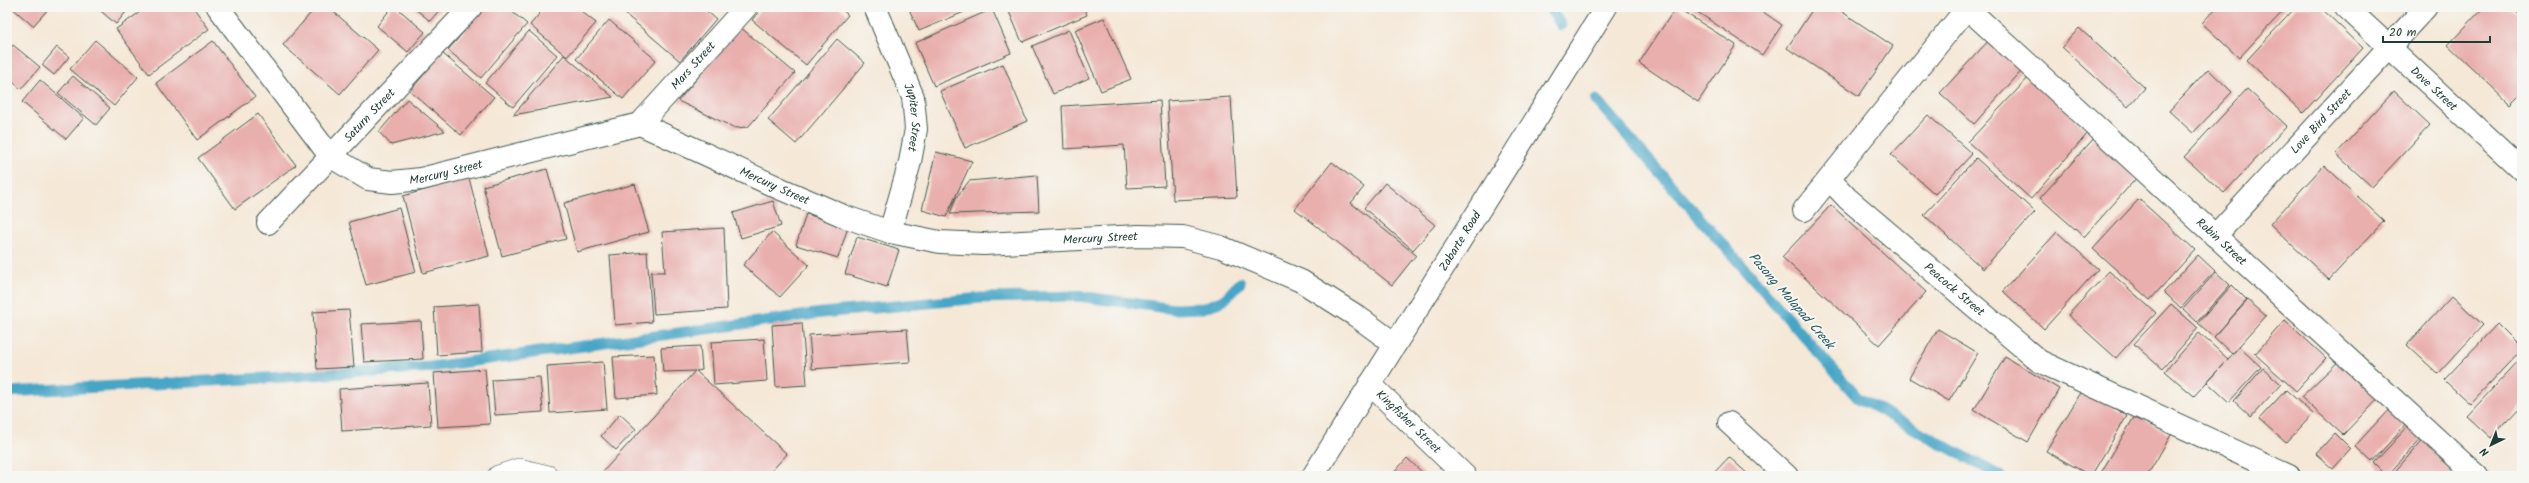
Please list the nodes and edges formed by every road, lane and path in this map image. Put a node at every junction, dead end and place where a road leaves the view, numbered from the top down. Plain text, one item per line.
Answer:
1 (218, 7) edge
2 (471, 7) edge
3 (746, 7) edge
4 (876, 7) edge
5 (1606, 7) edge
6 (1967, 7) edge
7 (2346, 7) edge
8 (2426, 7) edge
9 (2388, 48) junction
10 (640, 124) junction
11 (330, 156) junction
12 (2522, 170) edge
13 (1830, 180) junction
14 (1804, 210) dead end
15 (268, 223) dead end
16 (890, 232) junction
17 (2215, 236) junction
18 (1395, 344) junction
19 (1370, 384) junction
20 (1729, 423) dead end
21 (498, 476) edge
22 (548, 476) edge
23 (1313, 476) edge
24 (1465, 476) edge
25 (1787, 476) edge
26 (2289, 476) edge
27 (2477, 476) edge

1 - 11 street, Mercury Street
2 - 11 street, Saturn Street
3 - 10 street, Mars Street
4 - 16 street, Jupiter Street
5 - 18 street, Zabarte Road
6 - 13 street
6 - 17 street, Robin Street
7 - 9 street, Dove Street
8 - 9 street, Love Bird Street
9 - 12 street, Dove Street
9 - 17 street, Love Bird Street
10 - 11 street, Mercury Street
10 - 16 street, Mercury Street
11 - 15 street, Saturn Street
13 - 14 street
13 - 26 street, Peacock Street
16 - 18 street, Mercury Street
17 - 27 street, Robin Street
18 - 19 street, Zabarte Road
19 - 23 street, Zabarte Road
19 - 24 street, Kingfisher Street
20 - 25 street
21 - 22 lane

